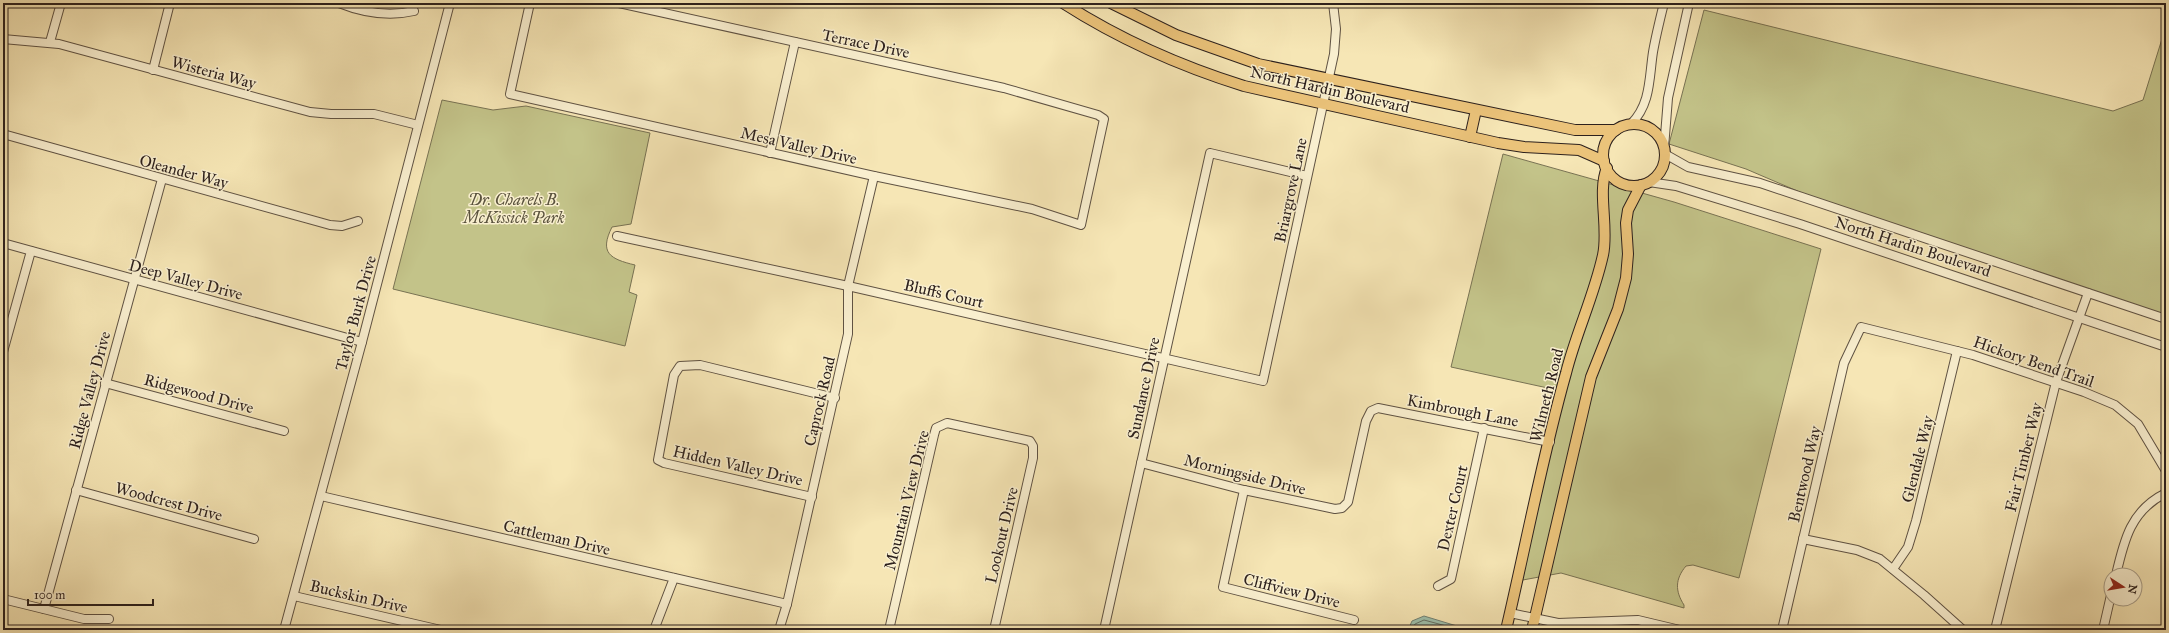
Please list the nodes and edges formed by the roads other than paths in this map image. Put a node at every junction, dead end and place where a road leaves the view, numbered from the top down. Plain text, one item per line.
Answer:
1 (60, 3) edge
2 (170, 3) edge
3 (339, 3) edge
4 (450, 3) edge
5 (530, 3) edge
6 (619, 3) edge
7 (1063, 3) edge
8 (1111, 3) edge
9 (1333, 3) edge
10 (1664, 3) edge
11 (1689, 3) edge
12 (414, 11) dead end
13 (3, 39) edge
14 (50, 42) junction
15 (795, 42) junction
16 (153, 70) junction
17 (1328, 80) junction
18 (1323, 104) junction
19 (1476, 110) junction
20 (1631, 124) junction
21 (418, 125) junction
22 (1616, 130) junction
23 (3, 134) edge
24 (1470, 136) junction
25 (770, 152) junction
26 (1664, 152) junction
27 (1605, 165) junction
28 (874, 176) junction
29 (1307, 176) junction
30 (162, 179) junction
31 (1645, 183) junction
32 (358, 221) dead end
33 (1081, 225) joint
34 (617, 236) dead end
35 (3, 243) edge
36 (31, 251) junction
37 (134, 279) junction
38 (848, 286) junction
39 (2088, 293) junction
40 (2079, 317) junction
41 (2166, 319) edge
42 (1861, 328) joint
43 (362, 342) junction
44 (2166, 347) edge
45 (1957, 351) junction
46 (3, 352) edge
47 (1164, 358) junction
48 (1264, 381) joint
49 (2056, 382) junction
50 (105, 383) junction
51 (835, 398) junction
52 (1484, 428) junction
53 (284, 431) dead end
54 (1550, 442) junction
55 (1033, 446) joint
56 (1141, 463) junction
57 (2166, 471) edge
58 (76, 490) junction
59 (1244, 490) junction
60 (2166, 493) edge
61 (321, 496) junction
62 (812, 497) junction
63 (1342, 508) joint
64 (254, 539) dead end
65 (1803, 539) junction
66 (2118, 567) edge
67 (1893, 570) junction
68 (674, 578) junction
69 (1438, 586) dead end
70 (294, 596) junction
71 (3, 599) edge
72 (787, 604) junction
73 (2108, 607) edge
74 (44, 609) junction
75 (1510, 613) junction
76 (1534, 618) junction
77 (109, 619) dead end
78 (1354, 620) dead end
79 (284, 630) edge
80 (441, 630) edge
81 (654, 630) edge
82 (779, 630) edge
83 (889, 630) edge
84 (994, 630) edge
85 (1104, 630) edge
86 (1506, 630) edge
87 (1532, 630) edge
88 (1680, 630) edge
89 (1782, 630) edge
90 (1963, 630) edge
91 (1995, 630) edge
92 (2103, 630) edge

1 - 14 street
2 - 16 street
3 - 12 street
4 - 21 street, Taylor Burk Drive
5 - 25 street, Mesa Valley Drive
6 - 15 street, Terrace Drive
7 - 18 main road, North Hardin Boulevard
8 - 17 main road, North Hardin Boulevard
9 - 17 street, Briargrove Lane
10 - 20 street
11 - 26 street
13 - 14 street, Wisteria Way
14 - 16 street, Wisteria Way
15 - 25 street
15 - 33 street, Terrace Drive
16 - 21 street, Wisteria Way
17 - 18 street, Briargrove Lane
17 - 19 main road, North Hardin Boulevard
18 - 24 main road, North Hardin Boulevard
18 - 29 street, Briargrove Lane
19 - 22 main road, North Hardin Boulevard
19 - 24 main road
20 - 22 main road
20 - 26 main road
21 - 43 street, Taylor Burk Drive
22 - 27 main road
23 - 30 street, Oleander Way
24 - 27 main road, North Hardin Boulevard
25 - 28 street, Mesa Valley Drive
26 - 31 main road
26 - 39 street, North Hardin Boulevard
27 - 31 main road
27 - 54 main road, Wilmeth Road
28 - 33 street, Mesa Valley Drive
28 - 38 street, Caprock Road
29 - 47 street, Sundance Drive
29 - 48 street, Briargrove Lane
30 - 32 street, Oleander Way
30 - 37 street, Ridge Valley Drive
31 - 40 street, North Hardin Boulevard
31 - 76 main road
34 - 38 street, Bluffs Court
35 - 36 street, Deep Valley Drive
36 - 37 street, Deep Valley Drive
36 - 46 street
37 - 43 street, Deep Valley Drive
37 - 50 street, Ridge Valley Drive
38 - 47 street, Bluffs Court
38 - 51 street, Caprock Road
39 - 40 street, Fair Timber Way
39 - 41 street, North Hardin Boulevard
40 - 44 street, North Hardin Boulevard
40 - 49 street, Fair Timber Way
42 - 45 street, Hickory Bend Trail
42 - 65 street, Bentwood Way
43 - 61 street, Taylor Burk Drive
45 - 49 street, Hickory Bend Trail
45 - 67 street, Glendale Way
47 - 48 street, Bluffs Court
47 - 56 street, Sundance Drive
49 - 57 street, Hickory Bend Trail
49 - 91 street, Fair Timber Way
50 - 53 street, Ridgewood Drive
50 - 58 street, Ridge Valley Drive
51 - 62 street, Caprock Road
51 - 62 street, Hidden Valley Drive
52 - 54 street, Kimbrough Lane
52 - 63 street, Kimbrough Lane
52 - 69 street, Dexter Court
54 - 75 main road, Wilmeth Road
55 - 83 street, Mountain View Drive
55 - 84 street, Lookout Drive
56 - 59 street, Morningside Drive
56 - 85 street, Sundance Drive
58 - 64 street, Woodcrest Drive
58 - 74 street, Ridge Valley Drive
59 - 63 street, Morningside Drive
59 - 78 street, Cliffview Drive
60 - 66 street
61 - 68 street, Cattleman Drive
61 - 70 street, Taylor Burk Drive
62 - 72 street, Caprock Road
65 - 67 street
65 - 89 street, Bentwood Way
67 - 90 street
68 - 72 street, Cattleman Drive
68 - 81 street
70 - 79 street, Taylor Burk Drive
70 - 80 street, Buckskin Drive
71 - 74 street
72 - 82 street, Caprock Road
73 - 92 street
74 - 77 street
75 - 76 street
75 - 86 main road, Wilmeth Road
76 - 87 main road
76 - 88 street

